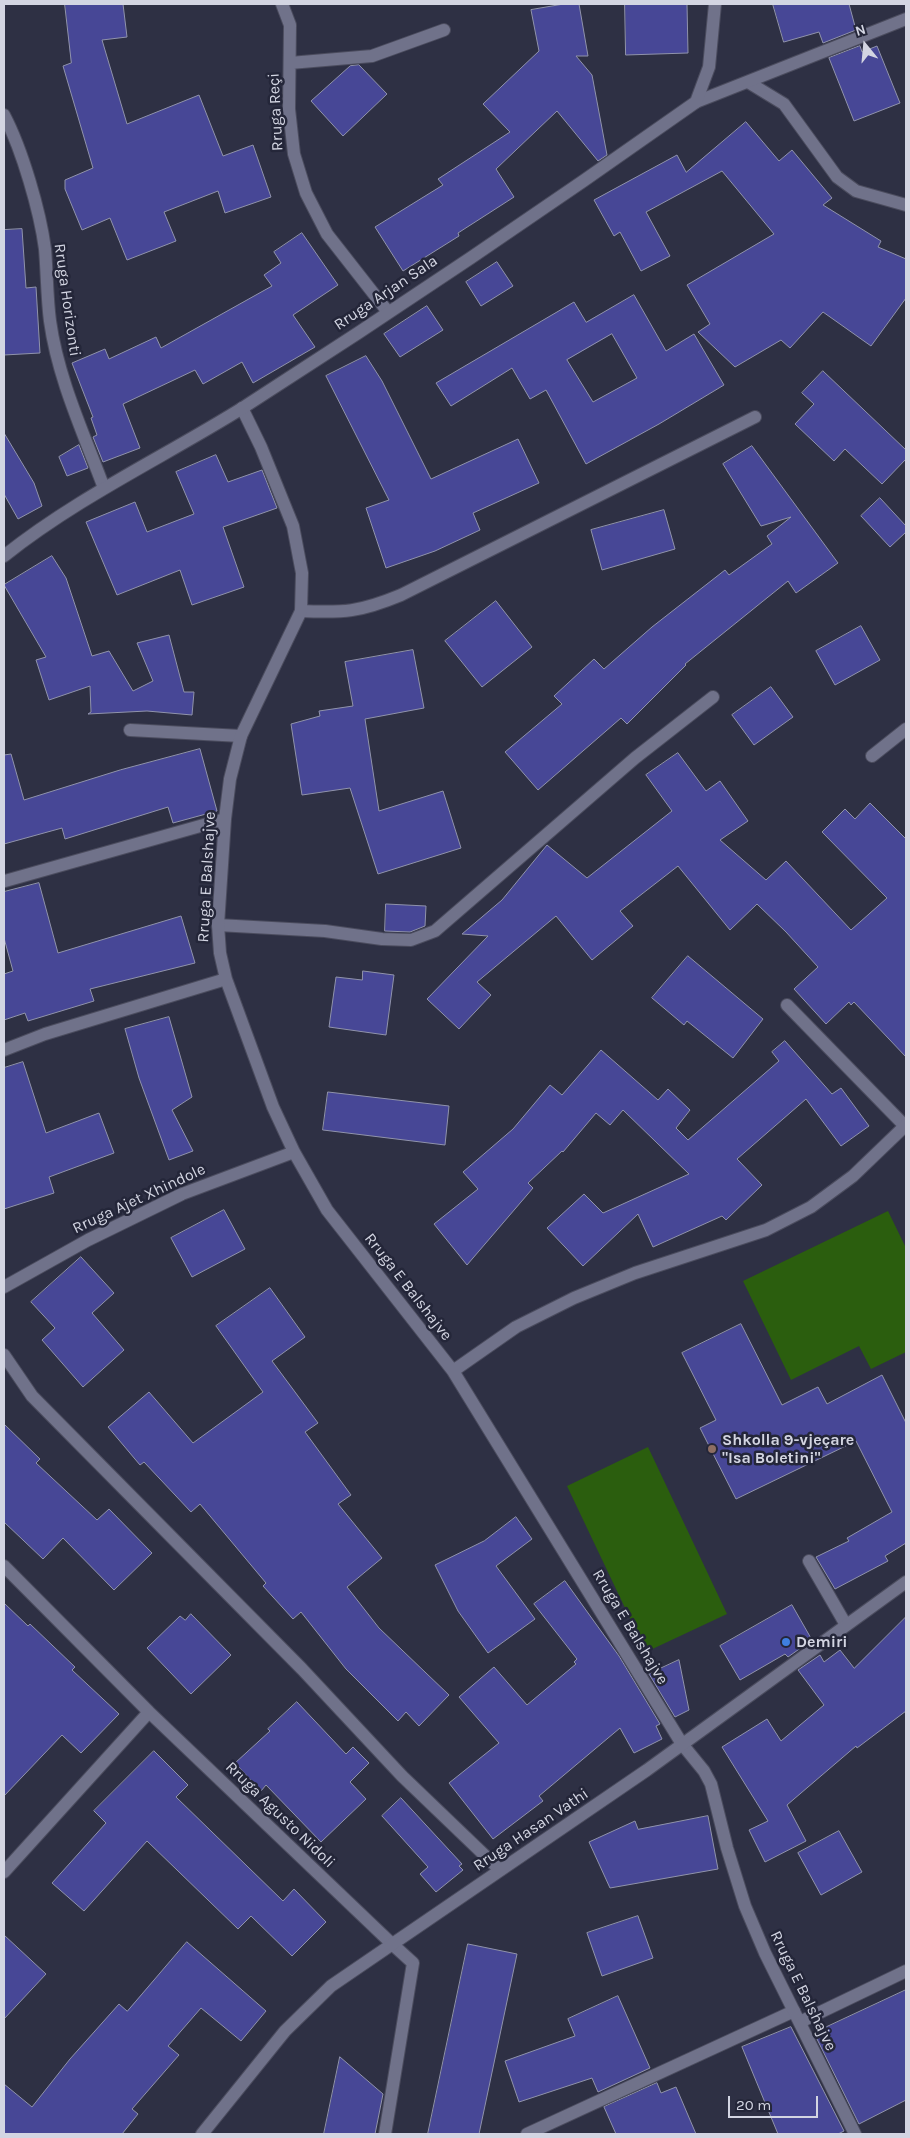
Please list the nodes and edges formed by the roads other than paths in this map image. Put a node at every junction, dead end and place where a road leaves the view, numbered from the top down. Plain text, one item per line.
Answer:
1 (282, 4) edge
2 (715, 4) edge
3 (906, 19) edge
4 (444, 30) dead end
5 (290, 63) junction
6 (748, 82) junction
7 (696, 102) junction
8 (4, 115) edge
9 (906, 205) edge
10 (388, 312) junction
11 (242, 408) junction
12 (755, 417) dead end
13 (104, 488) junction
14 (4, 556) edge
15 (300, 611) junction
16 (713, 696) dead end
17 (906, 729) edge
18 (130, 730) dead end
19 (241, 736) junction
20 (872, 756) dead end
21 (224, 819) junction
22 (5, 881) edge
23 (218, 925) junction
24 (226, 979) junction
25 (787, 1005) dead end
26 (4, 1050) edge
27 (906, 1126) edge
28 (294, 1152) junction
29 (4, 1287) edge
30 (4, 1355) edge
31 (453, 1371) junction
32 (809, 1561) dead end
33 (4, 1566) edge
34 (906, 1582) edge
35 (846, 1625) junction
36 (149, 1712) junction
37 (682, 1744) junction
38 (500, 1870) junction
39 (4, 1872) edge
40 (391, 1943) junction
41 (906, 1971) edge
42 (794, 2011) junction
43 (800, 2022) junction
44 (202, 2134) edge
45 (385, 2134) edge
46 (527, 2134) edge
47 (856, 2134) edge

1 - 5 street, Rruga Reçi
2 - 7 street
3 - 6 street, Rruga Arjan Sala
4 - 5 street
5 - 10 street, Rruga Reçi
6 - 7 street, Rruga Arjan Sala
6 - 9 street
7 - 10 street, Rruga Arjan Sala
8 - 13 street, Rruga Horizonti
10 - 11 street, Rruga Arjan Sala
11 - 13 street, Rruga Arjan Sala
11 - 15 street, Rruga E Balshajve
12 - 15 street
13 - 14 street, Rruga Arjan Sala
15 - 19 street, Rruga E Balshajve
16 - 23 street
17 - 20 street
18 - 19 street
19 - 21 street, Rruga E Balshajve
21 - 22 street
21 - 23 street, Rruga E Balshajve
23 - 24 street, Rruga E Balshajve
24 - 26 street
24 - 28 street, Rruga E Balshajve
25 - 27 street
27 - 31 street
28 - 29 street, Rruga Ajet Xhindole
28 - 31 street, Rruga E Balshajve
30 - 38 street
31 - 37 street, Rruga E Balshajve
32 - 35 street
33 - 36 street, Rruga Agusto Nidoli
34 - 35 street, Rruga Hasan Vathi
35 - 37 street, Rruga Hasan Vathi
36 - 39 street
36 - 40 street, Rruga Agusto Nidoli
37 - 38 street, Rruga Hasan Vathi
37 - 42 street, Rruga E Balshajve
38 - 40 street, Rruga Hasan Vathi
40 - 44 street, Rruga Hasan Vathi
40 - 45 street, Rruga Agusto Nidoli
41 - 43 street
42 - 43 street, Rruga E Balshajve
42 - 46 street
43 - 47 street, Rruga E Balshajve

